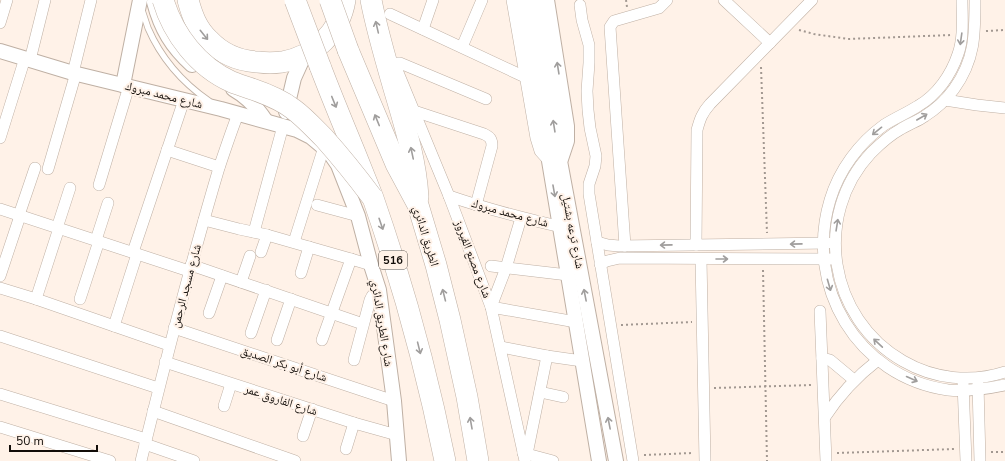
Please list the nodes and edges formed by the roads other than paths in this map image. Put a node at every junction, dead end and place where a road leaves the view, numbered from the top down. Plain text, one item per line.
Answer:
1 (7, 0) edge
2 (46, 0) edge
3 (91, 0) edge
4 (153, 0) edge
5 (163, 0) edge
6 (188, 0) edge
7 (295, 0) edge
8 (330, 0) edge
9 (345, 0) edge
10 (371, 0) edge
11 (433, 0) edge
12 (482, 0) edge
13 (512, 0) edge
14 (523, 0) edge
15 (534, 0) edge
16 (547, 0) edge
17 (667, 0) edge
18 (724, 0) edge
19 (812, 0) edge
20 (962, 0) edge
21 (975, 0) edge
22 (139, 1) edge
23 (580, 5) dead end
24 (390, 14) dead end
25 (0, 23) edge
26 (423, 29) junction
27 (770, 43) junction
28 (462, 48) junction
29 (0, 50) edge
30 (27, 59) junction
31 (312, 61) junction
32 (74, 73) junction
33 (525, 77) junction
34 (126, 85) junction
35 (486, 99) dead end
36 (184, 100) junction
37 (945, 100) junction
38 (1005, 108) edge
39 (221, 109) junction
40 (414, 111) junction
41 (238, 114) junction
42 (266, 121) junction
43 (283, 126) junction
44 (0, 138) edge
45 (324, 147) junction
46 (167, 150) junction
47 (554, 161) junction
48 (219, 167) junction
49 (35, 168) dead end
50 (48, 169) dead end
51 (99, 185) dead end
52 (70, 188) dead end
53 (449, 196) junction
54 (372, 197) junction
55 (108, 203) dead end
56 (317, 205) dead end
57 (418, 205) junction
58 (476, 205) junction
59 (0, 209) edge
60 (20, 215) junction
61 (358, 216) junction
62 (521, 218) junction
63 (204, 220) junction
64 (58, 228) junction
65 (566, 228) junction
66 (254, 232) junction
67 (266, 235) junction
68 (97, 241) junction
69 (294, 242) junction
70 (597, 242) junction
71 (823, 243) junction
72 (835, 243) junction
73 (696, 245) junction
74 (625, 246) junction
75 (309, 247) junction
76 (261, 252) dead end
77 (135, 253) junction
78 (250, 256) dead end
79 (352, 258) junction
80 (700, 259) junction
81 (824, 259) junction
82 (836, 259) junction
83 (600, 264) junction
84 (371, 265) junction
85 (490, 266) dead end
86 (190, 268) junction
87 (506, 268) junction
88 (301, 273) dead end
89 (568, 275) junction
90 (0, 276) edge
91 (222, 276) junction
92 (241, 282) junction
93 (0, 288) edge
94 (266, 290) junction
95 (379, 290) junction
96 (36, 299) junction
97 (80, 299) dead end
98 (291, 299) junction
99 (491, 307) junction
100 (820, 311) dead end
101 (209, 313) dead end
102 (332, 313) junction
103 (576, 322) junction
104 (364, 324) junction
105 (114, 326) junction
106 (174, 328) junction
107 (250, 333) dead end
108 (0, 336) edge
109 (277, 340) dead end
110 (322, 340) dead end
111 (169, 345) junction
112 (500, 348) junction
113 (547, 356) junction
114 (822, 358) junction
115 (354, 360) dead end
116 (878, 360) junction
117 (582, 361) junction
118 (165, 362) junction
119 (1005, 372) edge
120 (963, 378) junction
121 (978, 378) junction
122 (854, 380) junction
123 (232, 384) junction
124 (1005, 385) edge
125 (158, 388) junction
126 (978, 390) junction
127 (964, 391) junction
128 (540, 392) junction
129 (0, 394) edge
130 (563, 397) dead end
131 (394, 401) junction
132 (224, 406) dead end
133 (312, 410) junction
134 (153, 411) junction
135 (824, 417) junction
136 (354, 423) junction
137 (0, 427) edge
138 (397, 435) junction
139 (303, 436) dead end
140 (146, 441) junction
141 (346, 449) dead end
142 (525, 456) edge
143 (704, 457) edge
144 (826, 457) edge
145 (980, 457) edge
146 (632, 458) edge
147 (110, 461) edge
148 (141, 461) edge
149 (194, 461) edge
150 (295, 461) edge
151 (399, 461) edge
152 (445, 461) edge
153 (478, 461) edge
154 (553, 461) edge
155 (599, 461) edge
156 (616, 461) edge
157 (966, 461) edge

1 - 25 street
2 - 30 street
3 - 32 street
4 - 42 street
5 - 54 highway, bridge
6 -> 31 highway
7 - 31 highway, 516, bridge
57 -> 8 highway, الطريق الدائري, bridge
9 - 31 highway
57 -> 10 highway
11 - 26 street
12 - 28 street
13 - 33 street, شارع ترعه بشتيل
14 - 47 street, شارع ترعه بشتيل
47 -> 15 street, شارع ترعه بشتيل
47 -> 16 street
17 - 74 street
18 - 27 street
19 - 27 street
20 -> 71 street
21 - 37 street
22 - 34 street
22 - 39 lane
23 - 70 street
24 - 26 street
26 - 28 street
27 - 73 street
28 - 33 street
29 - 30 street, شارع محمد مبروك
30 - 32 street, شارع محمد مبروك
30 - 44 street
31 - 43 street
31 -> 54 highway, 516
32 - 34 street, شارع محمد مبروك
32 - 50 street
33 - 47 street, شارع ترعه بشتيل
34 - 36 street, شارع محمد مبروك
34 - 51 street
35 - 40 street, شارع مصنع الفيروز
36 - 39 street, شارع محمد مبروك
36 - 46 street
37 - 38 street
72 -> 37 street
39 - 41 street, شارع محمد مبروك
40 - 53 street, شارع مصنع الفيروز
40 - 58 street
41 - 42 street, شارع محمد مبروك
41 - 48 street, شارع مسجد الرحمن
42 - 43 street, شارع محمد مبروك
43 - 45 street, شارع محمد مبروك
43 - 66 street
45 - 61 street, شارع الطريق الدائري
45 - 69 street
46 - 48 street
46 - 77 street
47 - 65 street, شارع ترعه بشتيل
48 - 63 street, شارع مسجد الرحمن
49 - 60 street
52 - 64 street
53 - 58 street, شارع محمد مبروك
53 - 99 street, شارع مصنع الفيروز
54 -> 152 highway, 516
55 - 68 street
56 - 61 street
153 -> 57 highway, الطريق الدائري
58 - 62 street, شارع محمد مبروك
59 - 60 street
60 - 64 street
60 - 90 street
61 - 84 street, شارع الطريق الدائري
62 - 65 street, شارع محمد مبروك
62 - 87 street
63 - 66 street
63 - 86 street, شارع مسجد الرحمن
64 - 68 street
64 - 96 street
65 - 89 street, شارع ترعه بشتيل
156 -> 65 street, شارع ترعه بشتيل
66 - 67 street
67 - 69 street
67 - 76 street
68 - 77 street
68 - 97 street
69 - 75 street
70 - 74 street
70 - 83 street
71 - 72 street
71 -> 73 street
71 - 81 street
72 - 82 street
73 -> 74 street
75 - 79 street
75 - 88 street
77 - 86 street
77 - 105 street
78 - 92 street
79 - 84 street
79 - 102 street
80 -> 81 street
80 - 83 street
80 - 143 street
81 - 82 street
81 -> 116 street
120 -> 82 street
83 - 146 street
84 - 95 street, شارع الطريق الدائري
85 - 87 street
86 - 91 street
86 - 106 street, شارع مسجد الرحمن
87 - 89 street
87 - 99 street
89 - 103 street, شارع ترعه بشتيل
91 - 92 street
91 - 101 street
92 - 94 street
93 - 96 street
94 - 98 street
94 - 107 street
95 - 104 street
95 - 131 street, شارع الطريق الدائري
96 - 105 street
98 - 102 street
98 - 109 street
99 - 103 street
99 - 112 street, شارع مصنع الفيروز
100 - 114 street
102 - 104 street
102 - 110 street
103 - 117 street, شارع ترعه بشتيل
104 - 115 street
105 - 111 street
106 - 111 street, شارع مسجد الرحمن
106 - 131 street, شارع أبو بكر الصديق
108 - 125 street
111 - 118 street, شارع مسجد الرحمن
112 - 113 street
112 - 142 street, شارع مصنع الفيروز
113 - 117 street
113 - 128 street
114 - 122 street
114 - 135 street
116 - 122 street
116 -> 127 street
117 - 155 street, شارع ترعه بشتيل
118 - 123 street, شارع الفاروق عمر
118 - 125 street, شارع مسجد الرحمن
119 - 121 street
120 - 121 street
120 - 127 street
121 - 126 street
122 - 135 street
123 - 132 street
123 - 133 street, شارع الفاروق عمر
124 - 126 street
125 - 134 street, شارع مسجد الرحمن
126 - 127 street
126 - 145 street
127 - 157 street
128 - 130 street
128 - 142 street
129 - 140 street
131 - 138 street, شارع الطريق الدائري
133 - 136 street, شارع الفاروق عمر
133 - 139 street
134 - 140 street, شارع مسجد الرحمن
134 - 150 street
135 - 144 street
136 - 138 street, شارع الفاروق عمر
136 - 141 street
137 - 147 street
138 - 151 street, شارع الطريق الدائري
140 - 148 street, شارع مسجد الرحمن
140 - 149 street
142 - 154 street

